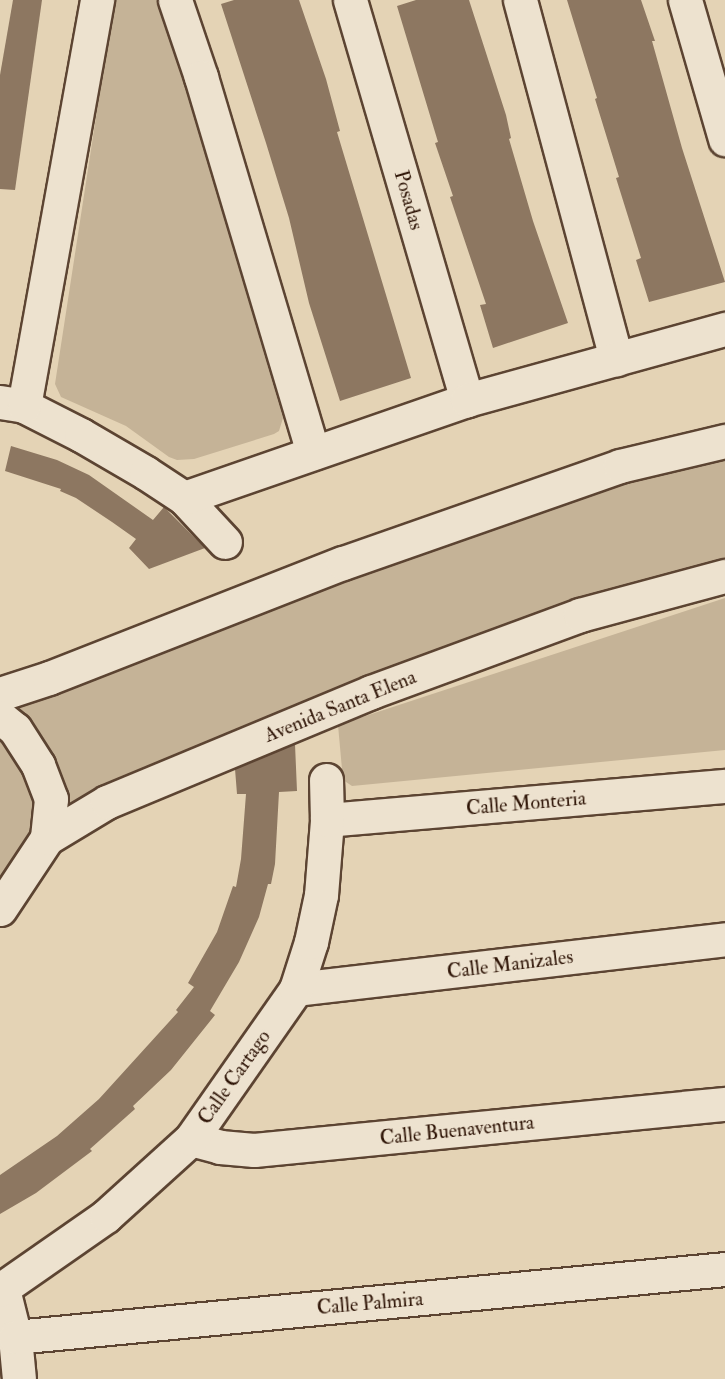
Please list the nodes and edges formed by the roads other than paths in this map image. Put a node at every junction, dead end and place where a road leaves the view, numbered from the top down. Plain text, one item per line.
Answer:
1 (97, 0) edge
2 (175, 0) edge
3 (350, 0) edge
4 (520, 0) edge
5 (685, 0) edge
6 (725, 139) edge
7 (725, 329) edge
8 (616, 359) junction
9 (467, 400) junction
10 (12, 404) edge
11 (725, 441) edge
12 (313, 453) junction
13 (184, 498) junction
14 (225, 542) dead end
15 (725, 576) edge
16 (0, 694) edge
17 (0, 717) edge
18 (326, 780) dead end
19 (725, 786) edge
20 (327, 820) junction
21 (47, 838) junction
22 (0, 909) edge
23 (725, 939) edge
24 (296, 989) junction
25 (725, 1104) edge
26 (191, 1139) junction
27 (725, 1269) edge
28 (2, 1289) edge
29 (15, 1337) junction
30 (19, 1379) edge

1 - 10 street
2 - 12 street
3 - 9 street, Posadas
4 - 8 street
5 - 6 street
7 - 8 street
8 - 9 street
9 - 12 street
10 - 13 street
11 - 16 street
12 - 13 street
13 - 14 street
15 - 21 street, Avenida Santa Elena
17 - 21 street
18 - 20 street, Calle Cartago
19 - 20 street, Calle Monteria
20 - 24 street, Calle Cartago
21 - 22 street, Avenida Santa Elena
23 - 24 street, Calle Manizales
24 - 26 street, Calle Cartago
25 - 26 street, Calle Buenaventura
26 - 28 street, Calle Cartago
27 - 29 street, Calle Palmira
28 - 29 street
29 - 30 street

